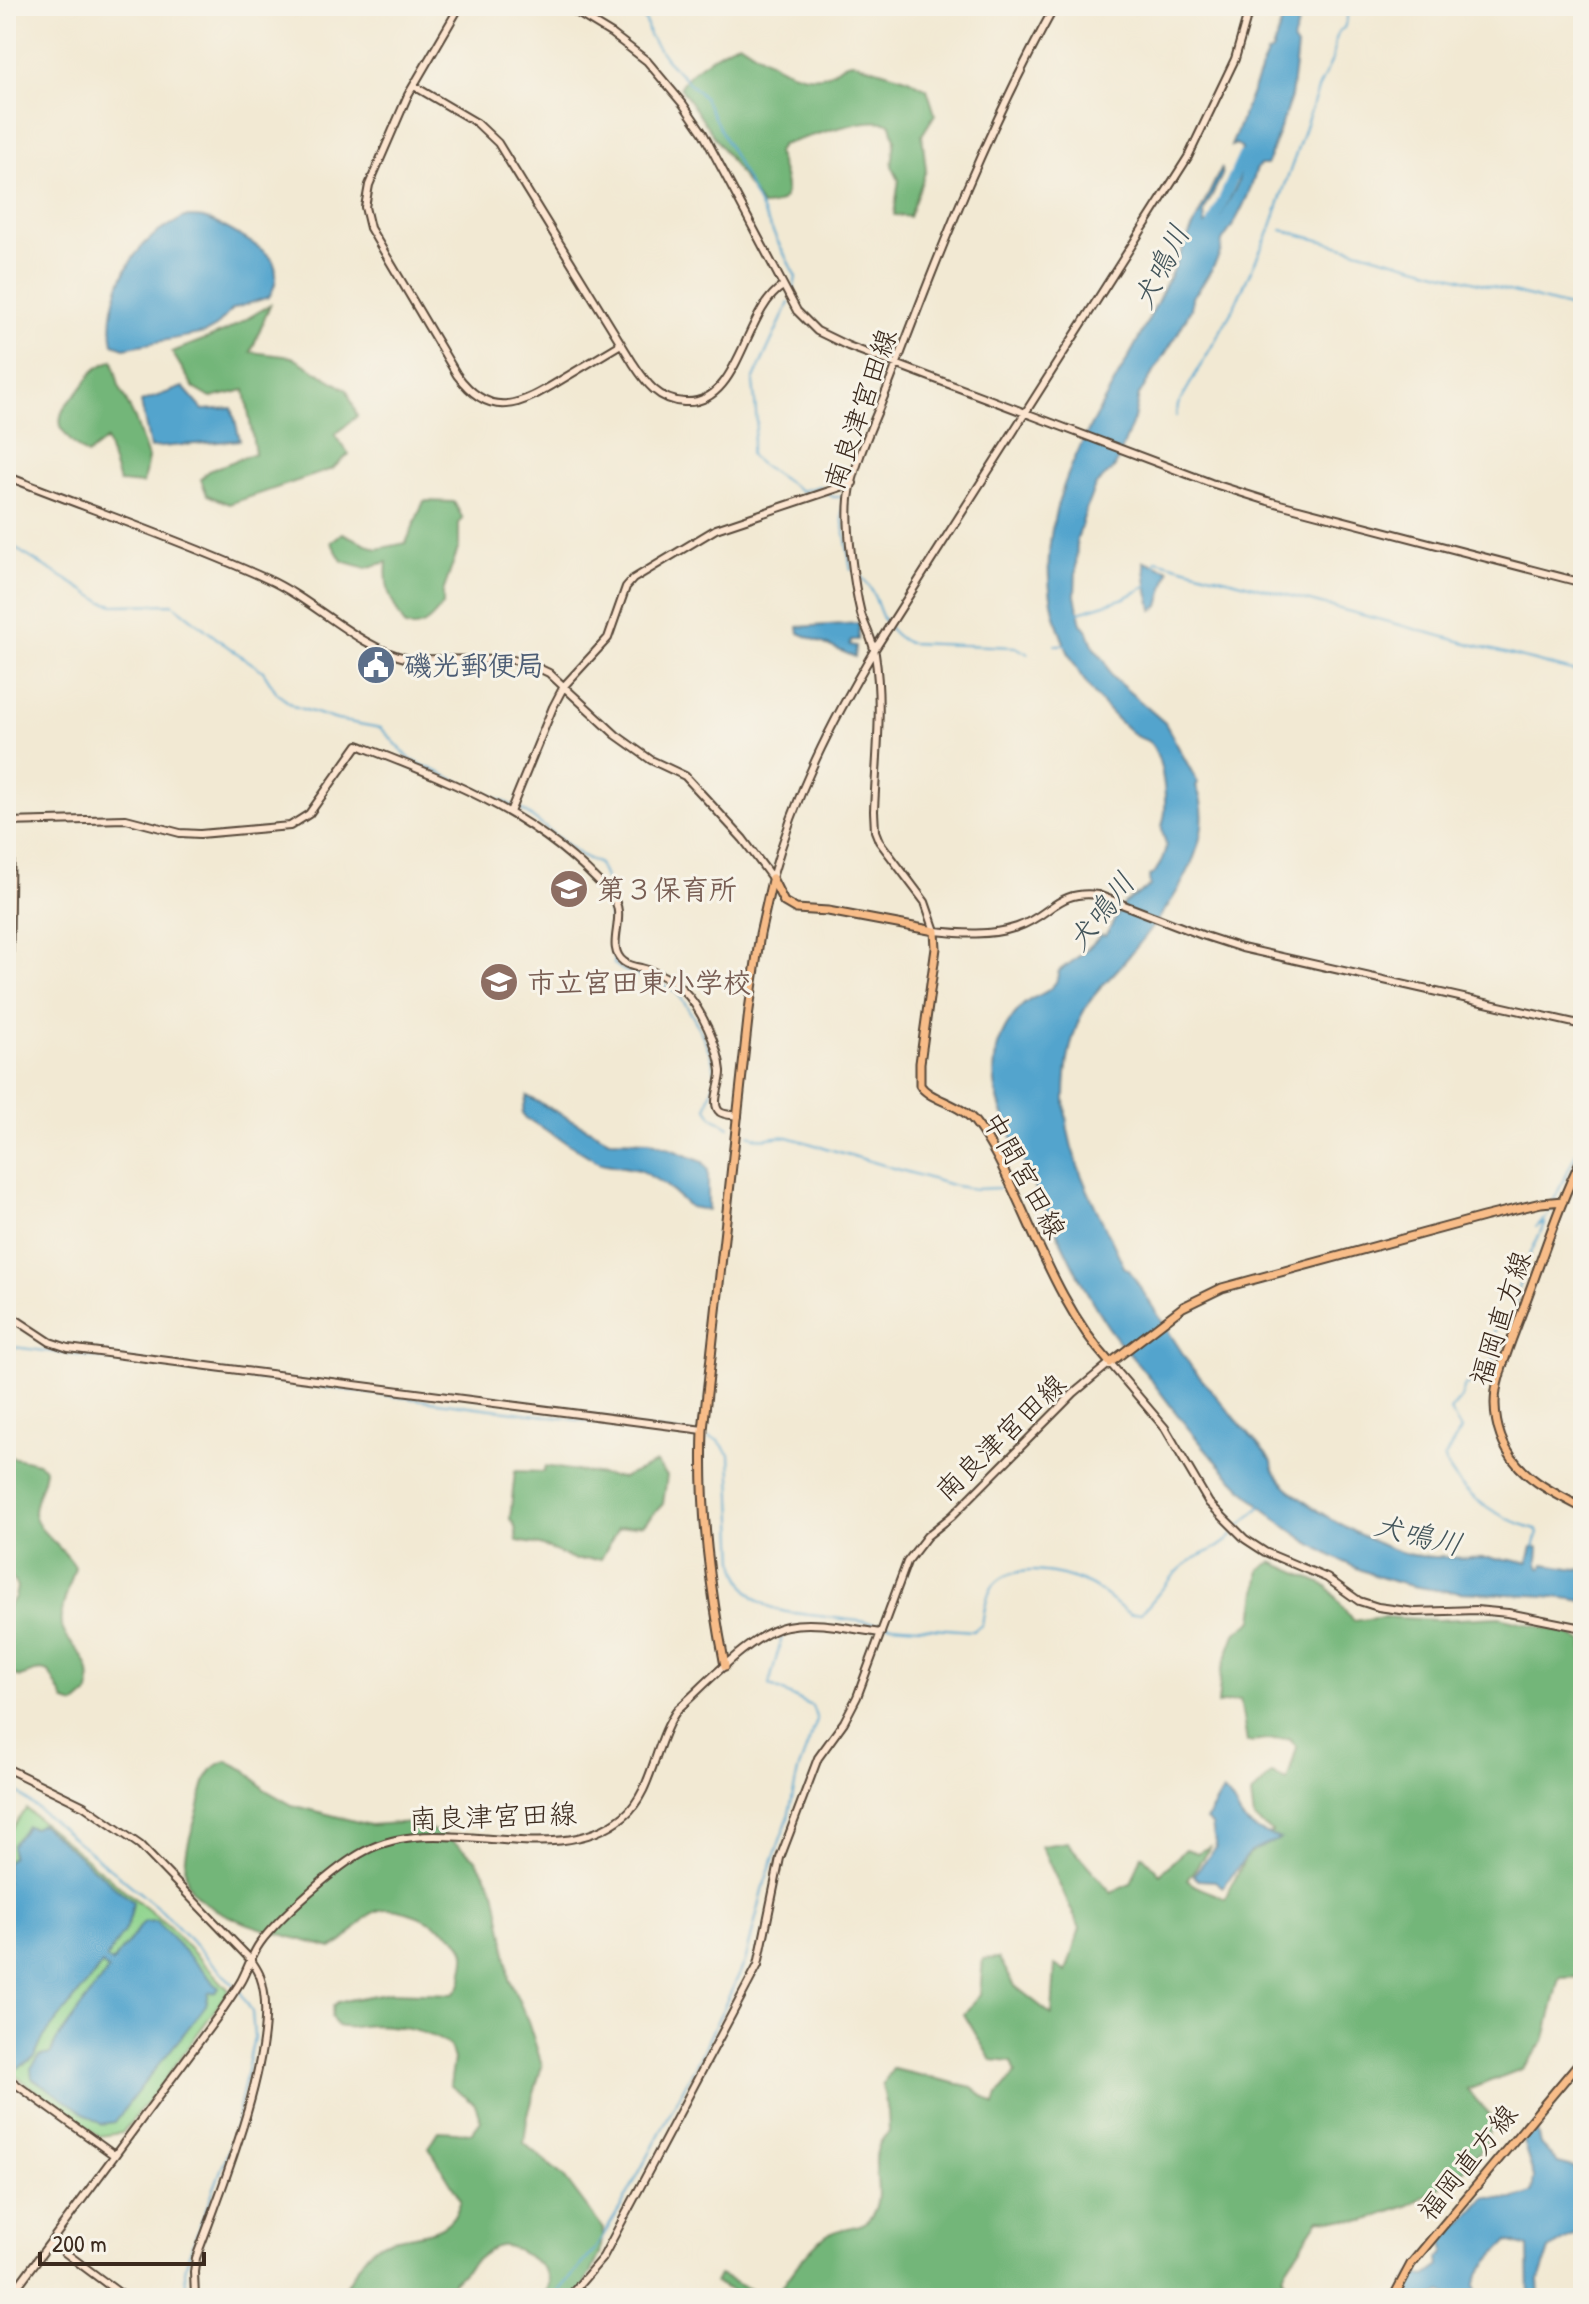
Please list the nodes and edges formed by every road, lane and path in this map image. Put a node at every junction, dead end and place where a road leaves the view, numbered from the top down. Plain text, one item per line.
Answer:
1 (460, 6) edge
2 (566, 6) edge
3 (1055, 6) edge
4 (1250, 6) edge
5 (414, 86) junction
6 (783, 286) junction
7 (621, 344) junction
8 (896, 365) junction
9 (1027, 412) junction
10 (6, 476) edge
11 (853, 483) junction
12 (1583, 583) edge
13 (875, 649) junction
14 (564, 686) junction
15 (511, 808) junction
16 (8, 822) edge
17 (772, 878) junction
18 (935, 931) junction
19 (6, 1000) edge
20 (1583, 1025) edge
21 (738, 1116) junction
22 (1583, 1156) edge
23 (1563, 1201) junction
24 (6, 1313) edge
25 (1113, 1361) junction
26 (703, 1430) junction
27 (1583, 1508) edge
28 (1583, 1628) edge
29 (881, 1633) junction
30 (725, 1666) junction
31 (6, 1768) edge
32 (251, 1960) junction
33 (1583, 2058) edge
34 (6, 2077) edge
35 (114, 2155) junction
36 (51, 2242) junction
37 (9, 2298) edge
38 (126, 2298) edge
39 (195, 2298) edge
40 (568, 2298) edge
41 (1393, 2298) edge

1 - 5 street
2 - 6 street
3 - 8 street, 南良津宮田線
4 - 9 street
5 - 7 street
5 - 7 street
6 - 7 street
6 - 8 street
8 - 9 street
8 - 11 street, 南良津宮田線
9 - 12 street
9 - 13 street
10 - 14 street
11 - 13 street, 南良津宮田線
11 - 14 street
13 - 17 street
13 - 18 street, 南良津宮田線
14 - 15 street
14 - 17 street
15 - 16 street
15 - 21 street
16 - 19 street
17 - 18 main road
17 - 21 main road
18 - 20 street
18 - 25 main road, 中間宮田線
21 - 26 main road
22 - 23 main road, 福岡直方線
23 - 25 main road
23 - 27 main road, 福岡直方線
24 - 26 street
25 - 28 street
25 - 29 street, 南良津宮田線
26 - 30 main road
29 - 30 street, 南良津宮田線
29 - 40 street
30 - 32 street, 南良津宮田線
31 - 32 street
32 - 35 street, 南良津宮田線
32 - 39 street
33 - 41 main road, 福岡直方線
34 - 35 street
35 - 36 street, 南良津宮田線
36 - 37 street, 南良津宮田線
36 - 38 street

